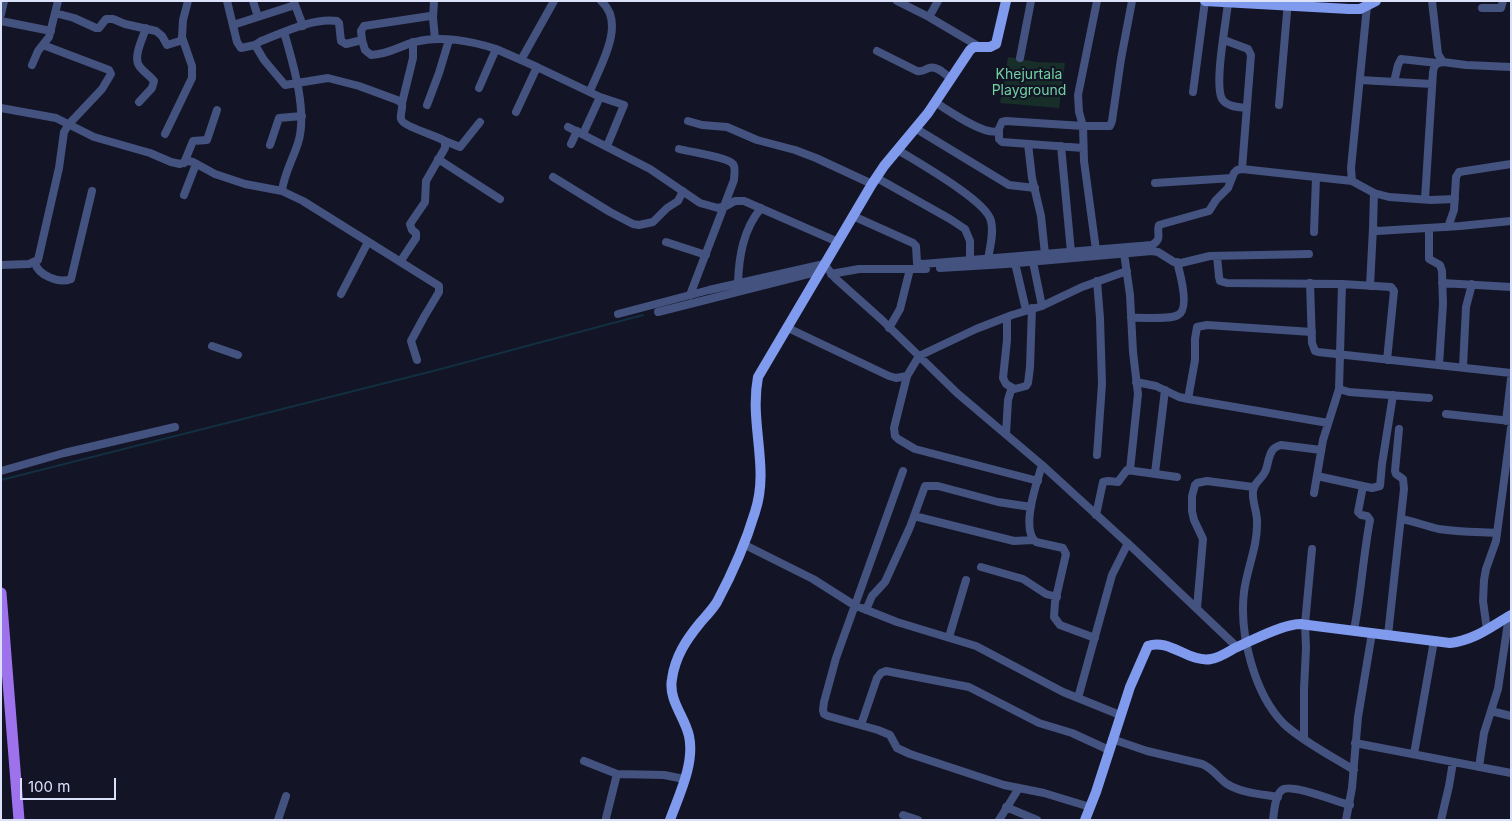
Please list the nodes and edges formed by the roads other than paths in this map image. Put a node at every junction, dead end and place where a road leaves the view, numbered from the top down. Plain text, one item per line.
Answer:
1 (4, 1) edge
2 (58, 1) edge
3 (188, 1) edge
4 (227, 1) edge
5 (253, 1) edge
6 (434, 1) edge
7 (554, 1) edge
8 (601, 1) edge
9 (897, 1) edge
10 (938, 1) edge
11 (1006, 1) edge
12 (1031, 1) edge
13 (1097, 1) edge
14 (1132, 1) edge
15 (1205, 1) edge
16 (1432, 1) edge
17 (1503, 1) edge
18 (1221, 2) edge
19 (295, 3) edge
20 (1249, 3) edge
21 (1263, 3) edge
22 (1287, 4) edge
23 (1317, 4) edge
24 (1365, 4) edge
25 (1482, 8) dead end
26 (55, 13) junction
27 (1, 14) edge
28 (258, 17) junction
29 (929, 17) junction
30 (434, 18) junction
31 (1, 21) edge
32 (233, 25) junction
33 (302, 26) junction
34 (146, 28) junction
35 (51, 31) junction
36 (284, 32) junction
37 (435, 39) junction
38 (182, 40) junction
39 (362, 40) junction
40 (448, 40) junction
41 (1224, 40) junction
42 (413, 42) junction
43 (43, 45) junction
44 (255, 45) junction
45 (978, 46) junction
46 (496, 49) junction
47 (877, 50) dead end
48 (1020, 58) dead end
49 (521, 60) junction
50 (1440, 62) junction
51 (32, 65) dead end
52 (537, 67) junction
53 (1511, 68) edge
54 (951, 79) junction
55 (1360, 80) junction
56 (1394, 82) junction
57 (296, 84) junction
58 (1432, 84) junction
59 (479, 88) dead end
60 (590, 91) junction
61 (1193, 92) dead end
62 (600, 97) junction
63 (139, 102) dead end
64 (935, 102) junction
65 (402, 103) junction
66 (427, 105) dead end
67 (1279, 105) dead end
68 (1, 108) edge
69 (1247, 108) junction
70 (217, 110) dead end
71 (516, 112) dead end
72 (302, 116) junction
73 (688, 121) dead end
74 (480, 122) dead end
75 (69, 124) junction
76 (1083, 126) junction
77 (568, 127) dead end
78 (915, 128) junction
79 (999, 129) junction
80 (580, 132) junction
81 (165, 134) dead end
82 (445, 141) junction
83 (571, 144) dead end
84 (1028, 144) junction
85 (270, 145) dead end
86 (607, 146) junction
87 (1061, 146) junction
88 (1083, 148) junction
89 (679, 150) dead end
90 (898, 150) junction
91 (438, 159) junction
92 (184, 163) junction
93 (196, 164) junction
94 (1511, 164) edge
95 (1242, 169) junction
96 (553, 177) dead end
97 (1232, 178) junction
98 (1316, 178) junction
99 (874, 181) junction
100 (1352, 181) junction
101 (1155, 183) dead end
102 (1035, 188) junction
103 (92, 190) dead end
104 (282, 191) junction
105 (683, 191) junction
106 (1374, 193) junction
107 (184, 195) dead end
108 (1455, 198) junction
109 (500, 199) dead end
110 (1425, 199) junction
111 (722, 207) junction
112 (761, 208) junction
113 (854, 216) junction
114 (1511, 221) edge
115 (1448, 227) junction
116 (1373, 228) junction
117 (1429, 228) junction
118 (1314, 232) dead end
119 (368, 242) junction
120 (666, 242) dead end
121 (838, 242) junction
122 (1096, 250) junction
123 (1071, 252) junction
124 (1124, 253) junction
125 (1045, 254) junction
126 (1309, 254) dead end
127 (706, 255) junction
128 (1218, 256) junction
129 (988, 259) junction
130 (970, 260) junction
131 (400, 262) junction
132 (1033, 262) junction
133 (1177, 262) junction
134 (35, 263) junction
135 (1016, 264) junction
136 (1, 265) edge
137 (822, 268) junction
138 (910, 269) junction
139 (1127, 271) junction
140 (831, 274) junction
141 (1097, 281) junction
142 (738, 283) junction
143 (1310, 283) junction
144 (1442, 283) junction
145 (1342, 284) junction
146 (1472, 284) junction
147 (1370, 286) junction
148 (1511, 287) edge
149 (341, 294) dead end
150 (690, 295) junction
151 (1042, 306) junction
152 (1029, 309) junction
153 (658, 312) dead end
154 (618, 314) dead end
155 (1007, 317) junction
156 (1132, 318) junction
157 (788, 328) junction
158 (889, 328) junction
159 (1312, 332) junction
160 (212, 346) dead end
161 (238, 355) dead end
162 (919, 356) junction
163 (1340, 356) junction
164 (417, 360) dead end
165 (1387, 360) junction
166 (1439, 365) junction
167 (1463, 367) junction
168 (1511, 373) edge
169 (907, 376) junction
170 (1511, 381) edge
171 (1136, 382) junction
172 (1013, 388) junction
173 (1339, 388) junction
174 (1164, 390) junction
175 (1393, 395) junction
176 (1429, 398) dead end
177 (1188, 399) junction
178 (1446, 414) dead end
179 (1508, 421) edge
180 (1328, 423) junction
181 (175, 427) dead end
182 (1511, 428) edge
183 (1399, 429) dead end
184 (1006, 434) junction
185 (1321, 450) junction
186 (1097, 455) dead end
187 (1042, 465) junction
188 (1130, 470) junction
189 (1, 471) edge
190 (903, 471) dead end
191 (1154, 473) junction
192 (1177, 476) dead end
193 (1317, 476) junction
194 (1038, 481) junction
195 (1362, 486) junction
196 (1253, 488) junction
197 (1507, 488) edge
198 (1314, 493) dead end
199 (1031, 507) junction
200 (1096, 514) junction
201 (914, 516) junction
202 (1401, 519) junction
203 (1497, 533) junction
204 (1033, 540) junction
205 (1128, 543) junction
206 (743, 544) junction
207 (1312, 549) dead end
208 (981, 566) dead end
209 (966, 580) dead end
210 (1, 593) edge
211 (1057, 596) junction
212 (854, 604) junction
213 (1197, 608) junction
214 (866, 610) junction
215 (1510, 615) edge
216 (1305, 624) junction
217 (1354, 630) junction
218 (1487, 630) junction
219 (1372, 633) junction
220 (1388, 635) junction
221 (949, 637) junction
222 (1095, 638) junction
223 (1434, 641) junction
224 (1241, 646) junction
225 (1078, 698) junction
226 (1492, 711) junction
227 (1120, 715) junction
228 (1511, 716) edge
229 (861, 725) junction
230 (1304, 738) junction
231 (1355, 743) junction
232 (1111, 744) junction
233 (1414, 754) junction
234 (584, 760) dead end
235 (1453, 762) junction
236 (1479, 767) junction
237 (1354, 770) junction
238 (1511, 773) edge
239 (617, 774) junction
240 (684, 780) junction
241 (1019, 788) junction
242 (286, 796) dead end
243 (1278, 797) junction
244 (1350, 805) junction
245 (1090, 807) junction
246 (1006, 808) junction
247 (903, 815) dead end
248 (606, 818) dead end
249 (19, 820) edge
250 (278, 820) edge
251 (670, 820) edge
252 (918, 820) edge
253 (999, 820) edge
254 (1037, 820) edge
255 (1085, 820) edge
256 (1273, 820) edge
257 (1346, 820) edge
258 (1441, 820) edge

1 - 27 street
2 - 26 street
3 - 38 street
4 - 32 street
5 - 28 street
6 - 30 street
7 - 49 street
8 - 60 street
9 - 29 street
10 - 29 street
11 - 45 street
12 - 48 street
13 - 76 street
14 - 76 street
15 - 18 street
15 - 61 street
16 - 50 street
17 - 25 street
18 - 20 street
18 - 41 street
19 - 28 street
19 - 33 street
20 - 21 street
21 - 22 street
22 - 23 street
22 - 67 street
23 - 24 street
24 - 55 street
26 - 34 street
26 - 35 street
28 - 32 street
29 - 45 street
30 - 37 street
30 - 39 street
31 - 35 street
32 - 44 street
33 - 36 street
33 - 39 street
34 - 38 street
34 - 63 street
35 - 43 street
36 - 44 street
36 - 57 street
37 - 40 street
37 - 42 street
38 - 81 street
39 - 42 street
40 - 46 street
40 - 66 street
41 - 69 street
41 - 69 street
42 - 65 street
43 - 51 street
43 - 75 street
44 - 57 street
45 - 54 street
46 - 49 street
46 - 59 street
47 - 54 street
49 - 52 street
50 - 53 street
50 - 56 street
50 - 58 street
52 - 60 street
52 - 71 street
54 - 64 street
55 - 56 street
55 - 100 street
56 - 58 street
57 - 65 street
57 - 72 street
58 - 110 street
60 - 62 street
62 - 80 street
62 - 86 street
64 - 78 street
64 - 79 street
65 - 82 street
68 - 75 street
69 - 95 street
70 - 92 street
72 - 85 street
72 - 104 street
73 - 99 street
74 - 82 street
75 - 92 street
75 - 134 street
76 - 79 street
76 - 88 street
77 - 80 street
78 - 90 street
78 - 102 street
79 - 84 street
80 - 83 street
80 - 86 street
82 - 91 street
84 - 87 street
84 - 102 street
86 - 105 street
87 - 88 street
87 - 123 street
88 - 122 street
89 - 111 street
90 - 99 street
90 - 129 street
91 - 109 street
91 - 131 street
92 - 93 street
93 - 104 street
93 - 107 street
94 - 108 street
95 - 97 street
95 - 98 street
96 - 105 street
97 - 101 street
97 - 122 street
98 - 100 street
98 - 118 street
99 - 113 street
99 - 130 street
100 - 106 street
102 - 125 street
103 - 134 street
104 - 119 street
105 - 111 street
106 - 110 street
106 - 116 street
108 - 110 street
108 - 115 street
111 - 112 street
111 - 127 street
112 - 121 street
112 - 142 street
113 - 121 street
113 - 130 street
114 - 115 street
115 - 117 street
116 - 117 street
116 - 147 street
117 - 144 street
119 - 131 street
119 - 149 street
120 - 127 street
121 - 137 street
122 - 123 street
123 - 125 street
124 - 132 street
124 - 133 street
124 - 139 street
125 - 129 street
126 - 128 street
127 - 150 street
128 - 133 street
128 - 143 street
129 - 130 street
131 - 164 street
132 - 135 street
132 - 151 street
133 - 156 street
134 - 136 street
135 - 138 street
135 - 152 street
137 - 140 street
137 - 142 street
137 - 153 street
137 - 157 street
138 - 140 street
138 - 158 street
139 - 141 street
139 - 156 street
140 - 158 street
141 - 151 street
141 - 186 street
142 - 150 street
143 - 145 street
143 - 159 street
144 - 146 street
144 - 166 street
145 - 147 street
145 - 163 street
146 - 148 street
146 - 167 street
147 - 165 street
150 - 154 street
151 - 152 street
152 - 155 street
152 - 172 street
155 - 162 street
155 - 172 street
156 - 171 street
157 - 169 street
157 - 206 street
158 - 162 street
159 - 163 street
159 - 177 street
160 - 161 street
162 - 169 street
162 - 184 street
163 - 165 street
163 - 173 street
165 - 166 street
166 - 167 street
167 - 168 street
169 - 194 street
170 - 179 street
171 - 174 street
171 - 188 street
172 - 184 street
173 - 175 street
173 - 180 street
174 - 177 street
174 - 191 street
175 - 176 street
175 - 195 street
177 - 180 street
178 - 179 street
180 - 185 street
181 - 189 street
182 - 197 street
183 - 202 street
184 - 187 street
185 - 193 street
185 - 196 street
187 - 194 street
187 - 200 street
188 - 191 street
188 - 200 street
190 - 212 street
191 - 192 street
193 - 195 street
193 - 198 street
194 - 199 street
195 - 217 street
196 - 213 street
196 - 224 street
197 - 203 street
199 - 201 street
199 - 204 street
200 - 205 street
201 - 204 street
201 - 214 street
202 - 203 street
202 - 220 street
203 - 218 street
204 - 211 street
205 - 213 street
205 - 222 street
206 - 212 street
206 - 240 street
207 - 216 street
208 - 211 street
209 - 221 street
210 - 249 main road
211 - 222 street
212 - 214 street
212 - 229 street
213 - 224 street
214 - 221 street
215 - 218 street
215 - 226 street
216 - 217 street
216 - 224 street
216 - 230 street
217 - 219 street
218 - 223 street
219 - 220 street
219 - 231 street
220 - 223 street
221 - 225 street
222 - 225 street
223 - 233 street
224 - 227 street
224 - 230 street
225 - 227 street
226 - 228 street
226 - 236 street
227 - 232 street
229 - 232 street
229 - 241 street
230 - 237 street
231 - 233 street
231 - 237 street
232 - 243 street
232 - 245 street
233 - 235 street
234 - 239 street
235 - 236 street
235 - 258 street
236 - 238 street
237 - 244 street
239 - 240 street
239 - 248 street
240 - 251 street
241 - 245 street
241 - 246 street
242 - 250 street
243 - 244 street
243 - 256 street
244 - 257 street
245 - 255 street
246 - 253 street
246 - 254 street
247 - 252 street

